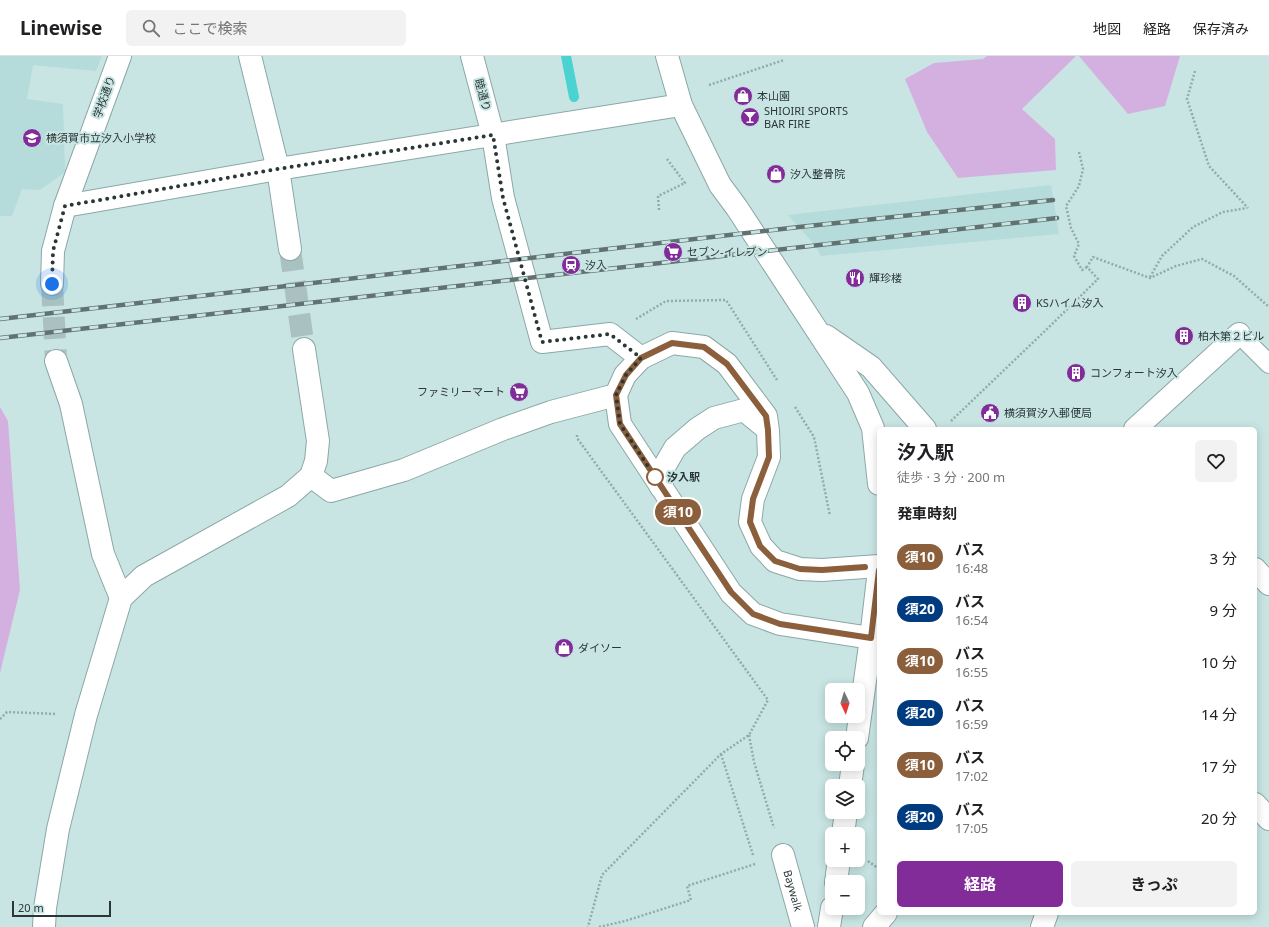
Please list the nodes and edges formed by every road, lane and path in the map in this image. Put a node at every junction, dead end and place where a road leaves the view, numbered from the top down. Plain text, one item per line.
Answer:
1 (120, 56) edge
2 (250, 56) edge
3 (472, 56) edge
4 (666, 56) edge
5 (784, 60) dead end
6 (1195, 71) dead end
7 (709, 85) dead end
8 (681, 105) junction
9 (493, 135) junction
10 (1079, 152) dead end
11 (667, 159) dead end
12 (278, 169) junction
13 (65, 206) junction
14 (659, 210) dead end
15 (290, 249) tunnel mouth
16 (1087, 267) junction
17 (1150, 278) junction
18 (52, 284) tunnel mouth
19 (666, 301) dead end
20 (1269, 307) edge
21 (817, 330) junction
22 (610, 334) junction
23 (1239, 334) joint
24 (304, 349) tunnel mouth
25 (641, 358) junction
26 (56, 361) tunnel mouth
27 (1269, 364) edge
28 (616, 395) junction
29 (569, 406) junction
30 (950, 423) dead end
31 (923, 427) edge
32 (1137, 427) edge
33 (768, 430) junction
34 (877, 465) edge
35 (311, 476) junction
36 (661, 487) junction
37 (877, 566) edge
38 (1257, 571) edge
39 (1269, 584) edge
40 (121, 598) junction
41 (877, 600) edge
42 (871, 638) junction
43 (86, 715) junction
44 (0, 719) edge
45 (858, 731) edge
46 (749, 735) junction
47 (721, 754) junction
48 (1257, 806) edge
49 (1269, 819) edge
50 (750, 847) dead end
51 (783, 855) joint
52 (756, 863) dead end
53 (831, 915) edge
54 (884, 915) edge
55 (1046, 915) edge
56 (44, 927) edge
57 (588, 927) edge
58 (599, 927) edge
59 (803, 927) edge
60 (830, 927) edge
61 (874, 927) edge
62 (1042, 927) edge

1 - 13 street, 学校通り
2 - 12 street
3 - 9 street, 睦通り
4 - 8 street
5 - 7 path
6 - 17 path
8 - 9 street
8 - 21 street
9 - 12 street
9 - 22 street, 睦通り
10 - 16 path
11 - 14 path
12 - 13 street
12 - 15 street
13 - 18 street, 学校通り
16 - 17 path
16 - 30 path
17 - 20 path
19 - 22 path
21 - 31 street
21 - 34 street
22 - 25 street
23 - 27 lane
23 - 32 street
24 - 35 street
25 - 28 street
25 - 33 street
26 - 40 street
28 - 29 street
28 - 36 street
29 - 35 street
29 - 46 path
33 - 36 street
33 - 37 street
35 - 40 street
36 - 42 street
38 - 39 street
40 - 43 street
41 - 42 street
42 - 45 street
43 - 44 path
43 - 56 street
46 - 47 path
46 - 51 path
47 - 50 path
47 - 57 path
48 - 49 street
51 - 59 street, Baywalk
52 - 58 path
53 - 60 street
54 - 61 street
55 - 62 street

